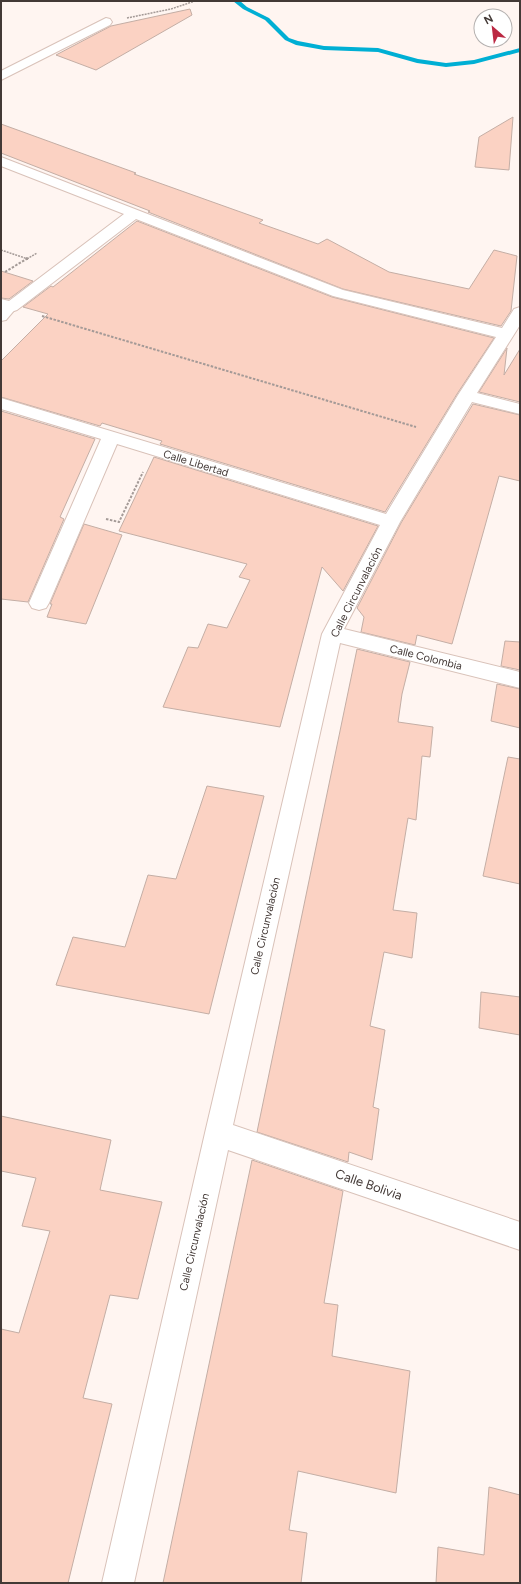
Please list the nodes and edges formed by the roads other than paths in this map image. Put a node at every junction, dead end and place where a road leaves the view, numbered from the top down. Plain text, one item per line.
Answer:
1 (106, 22) road end
2 (1, 76) edge
3 (1, 161) edge
4 (135, 213) junction
5 (4, 309) edge
6 (520, 312) edge
7 (505, 334) junction
8 (466, 396) junction
9 (1, 403) edge
10 (520, 408) edge
11 (111, 437) junction
12 (392, 522) junction
13 (39, 603) dead end
14 (332, 634) junction
15 (520, 680) edge
16 (218, 1133) junction
17 (520, 1236) edge
18 (118, 1583) edge

1 - 2 street
3 - 4 street
4 - 5 street
4 - 7 street
6 - 7 street, Calle Circunvalación
7 - 8 street, Calle Circunvalación
8 - 10 street
8 - 12 street, Calle Circunvalación
9 - 11 street, Calle Libertad
11 - 12 street, Calle Libertad
11 - 13 street
12 - 14 street, Calle Circunvalación
14 - 15 street, Calle Colombia
14 - 16 street, Calle Circunvalación
16 - 17 street, Calle Bolivia
16 - 18 street, Calle Circunvalación

